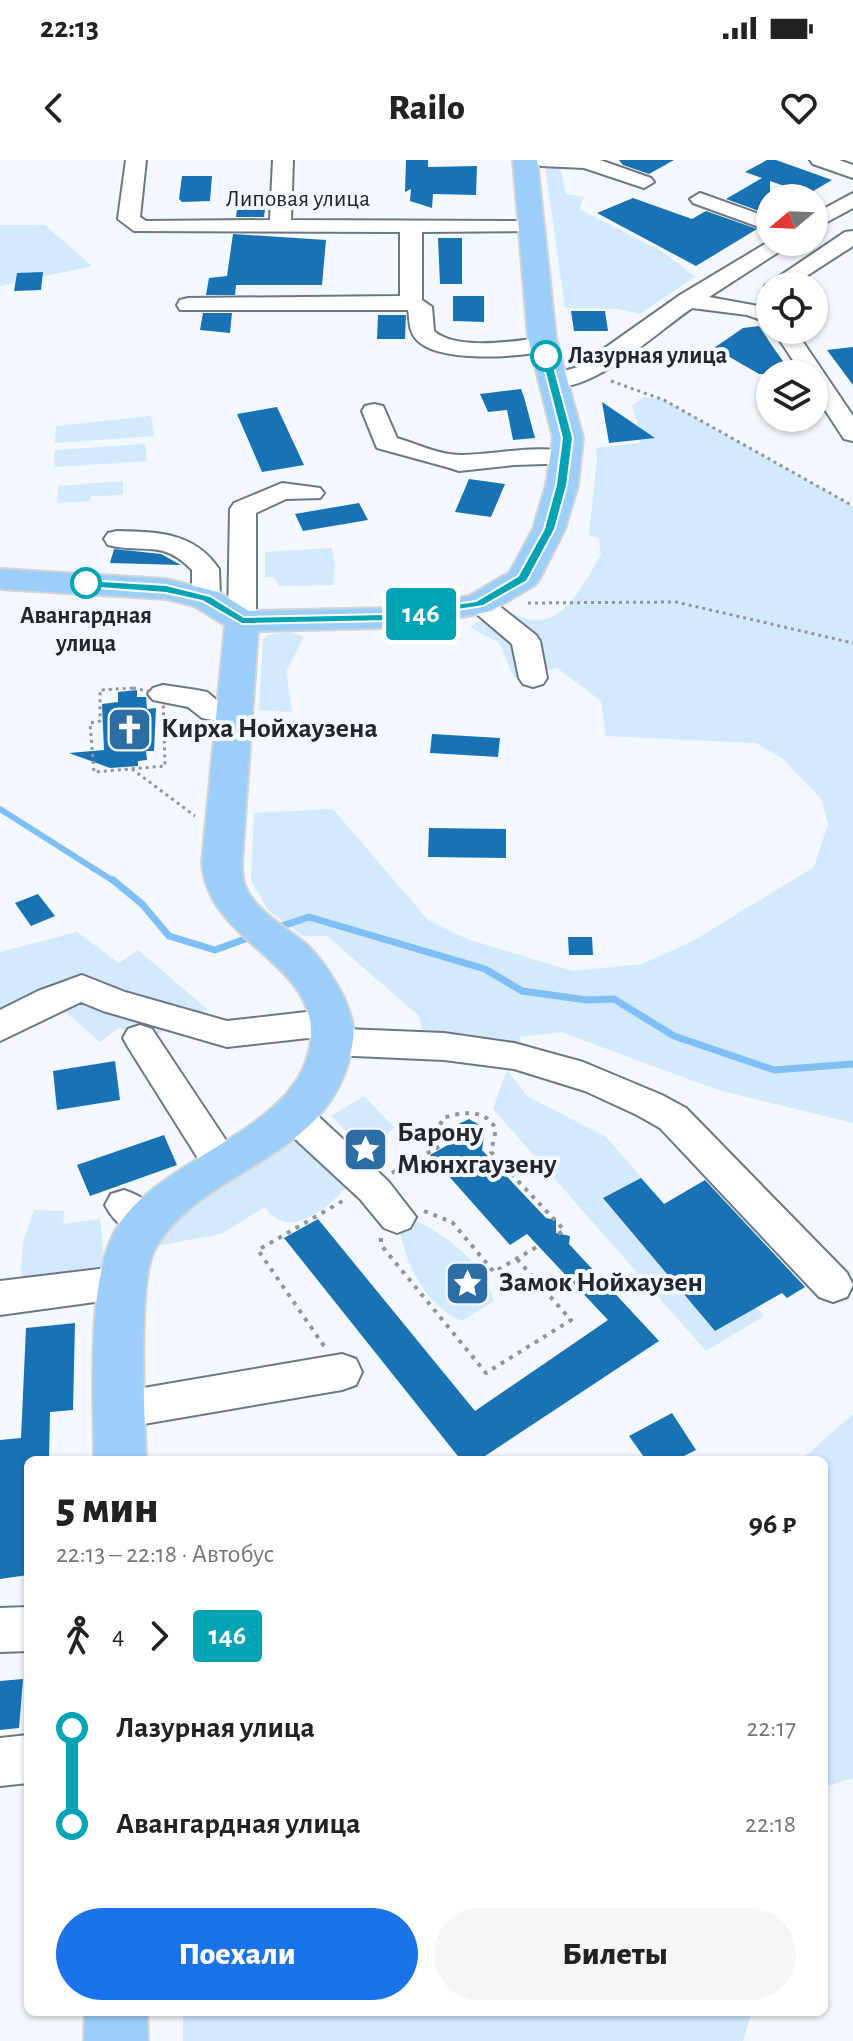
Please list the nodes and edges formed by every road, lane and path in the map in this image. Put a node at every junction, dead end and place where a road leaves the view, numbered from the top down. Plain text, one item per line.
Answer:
1 (136, 160) edge
2 (283, 160) edge
3 (525, 160) edge
4 (541, 160) edge
5 (824, 161) edge
6 (853, 172) edge
7 (644, 182) dead end
8 (700, 199) dead end
9 (853, 199) edge
10 (828, 214) edge
11 (756, 220) edge
12 (280, 225) junction
13 (411, 225) junction
14 (530, 225) junction
15 (853, 237) edge
16 (760, 256) edge
17 (798, 272) edge
18 (697, 295) junction
19 (756, 299) edge
20 (411, 303) junction
21 (188, 305) dead end
22 (756, 309) edge
23 (543, 345) junction
24 (586, 372) junction
25 (554, 381) junction
26 (828, 396) edge
27 (374, 411) dead end
28 (853, 434) edge
29 (566, 458) junction
30 (311, 493) dead end
31 (853, 506) edge
32 (117, 539) dead end
33 (0, 579) edge
34 (206, 599) junction
35 (479, 604) junction
36 (242, 621) junction
37 (853, 643) edge
38 (533, 678) dead end
39 (163, 694) junction
40 (233, 712) junction
41 (132, 769) junction
42 (199, 818) dead end
43 (0, 1028) edge
44 (332, 1032) junction
45 (140, 1038) dead end
46 (292, 1114) junction
47 (222, 1165) junction
48 (378, 1195) junction
49 (557, 1235) dead end
50 (540, 1245) dead end
51 (517, 1259) junction
52 (124, 1282) junction
53 (833, 1285) dead end
54 (0, 1298) edge
55 (342, 1372) joint
56 (120, 1410) junction
57 (120, 1456) edge
58 (24, 1629) edge
59 (0, 1630) edge
60 (24, 1759) edge
61 (0, 1762) edge
62 (116, 2016) edge
63 (116, 2041) edge

1 - 12 street, Липовая улица
2 - 12 street
3 - 14 main road
4 - 7 street
5 - 6 street
8 - 11 street
9 - 10 street
12 - 13 street, Липовая улица
13 - 14 street, Липовая улица
13 - 20 street
14 - 23 main road
15 - 17 street
16 - 18 street
18 - 19 street
18 - 22 street
18 - 24 street
20 - 21 street
20 - 23 street
23 - 25 main road
24 - 25 street
24 - 31 path
25 - 29 main road
26 - 28 street
27 - 29 street
29 - 35 main road
30 - 36 street
32 - 34 street
33 - 34 main road
34 - 36 main road
35 - 36 main road
35 - 37 path
35 - 38 street
36 - 40 main road
39 - 40 street
39 - 41 path
39 - 41 path
40 - 44 main road
41 - 42 path
43 - 44 street
44 - 46 main road
44 - 53 street
45 - 47 street
46 - 47 main road
46 - 48 street
47 - 52 main road
48 - 49 path
48 - 51 path
48 - 51 path
48 - 55 path
50 - 51 path
52 - 54 street
52 - 56 main road
55 - 56 street
56 - 57 main road
58 - 59 street
60 - 61 street
62 - 63 main road

